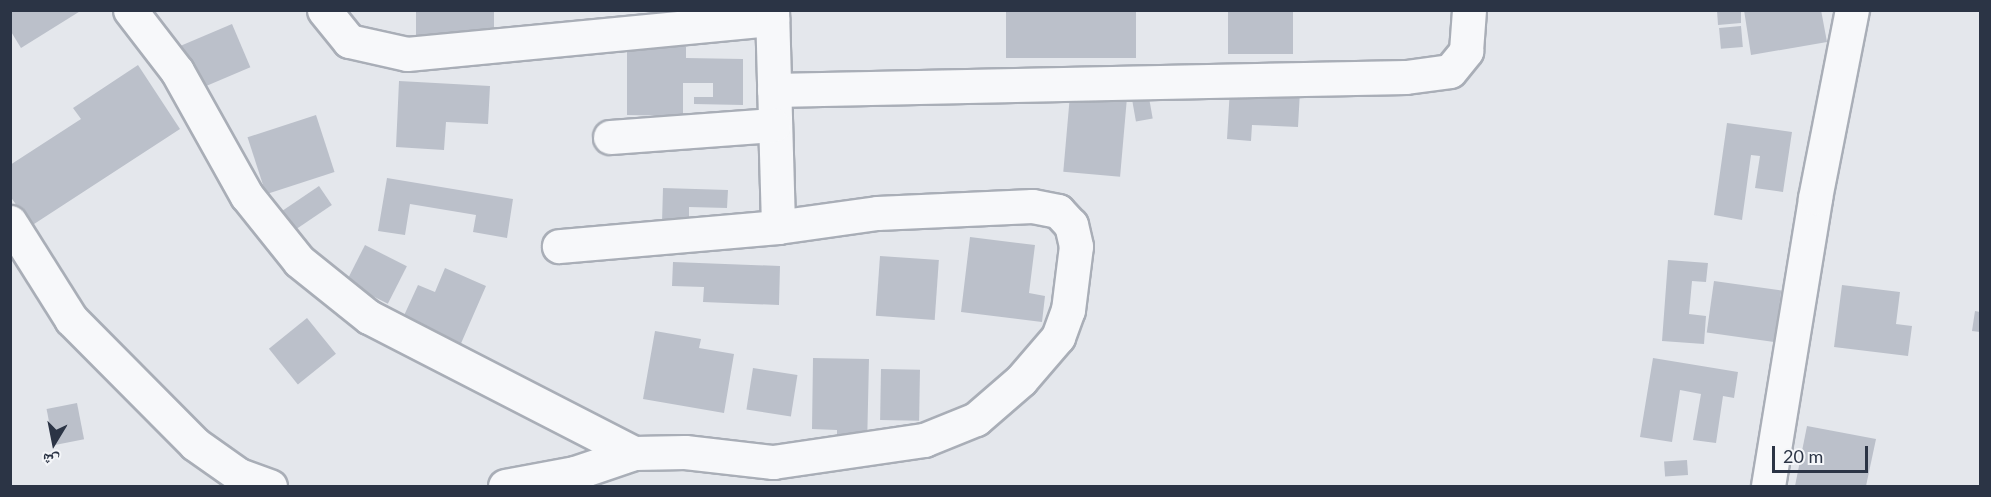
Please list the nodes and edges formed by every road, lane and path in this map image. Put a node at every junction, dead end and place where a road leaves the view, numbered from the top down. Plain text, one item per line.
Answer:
1 (130, 10) edge
2 (324, 10) edge
3 (1469, 10) edge
4 (1852, 10) edge
5 (772, 15) edge
6 (774, 90) junction
7 (774, 125) junction
8 (610, 137) dead end
9 (10, 222) edge
10 (778, 227) junction
11 (559, 246) dead end
12 (634, 453) junction
13 (270, 486) edge
14 (505, 486) edge
15 (1768, 486) edge

1 - 12 street
2 - 5 street
3 - 6 street
4 - 15 street
5 - 6 street
6 - 7 street
7 - 8 street
7 - 10 street
9 - 13 street
10 - 11 street
10 - 12 street
12 - 14 street

